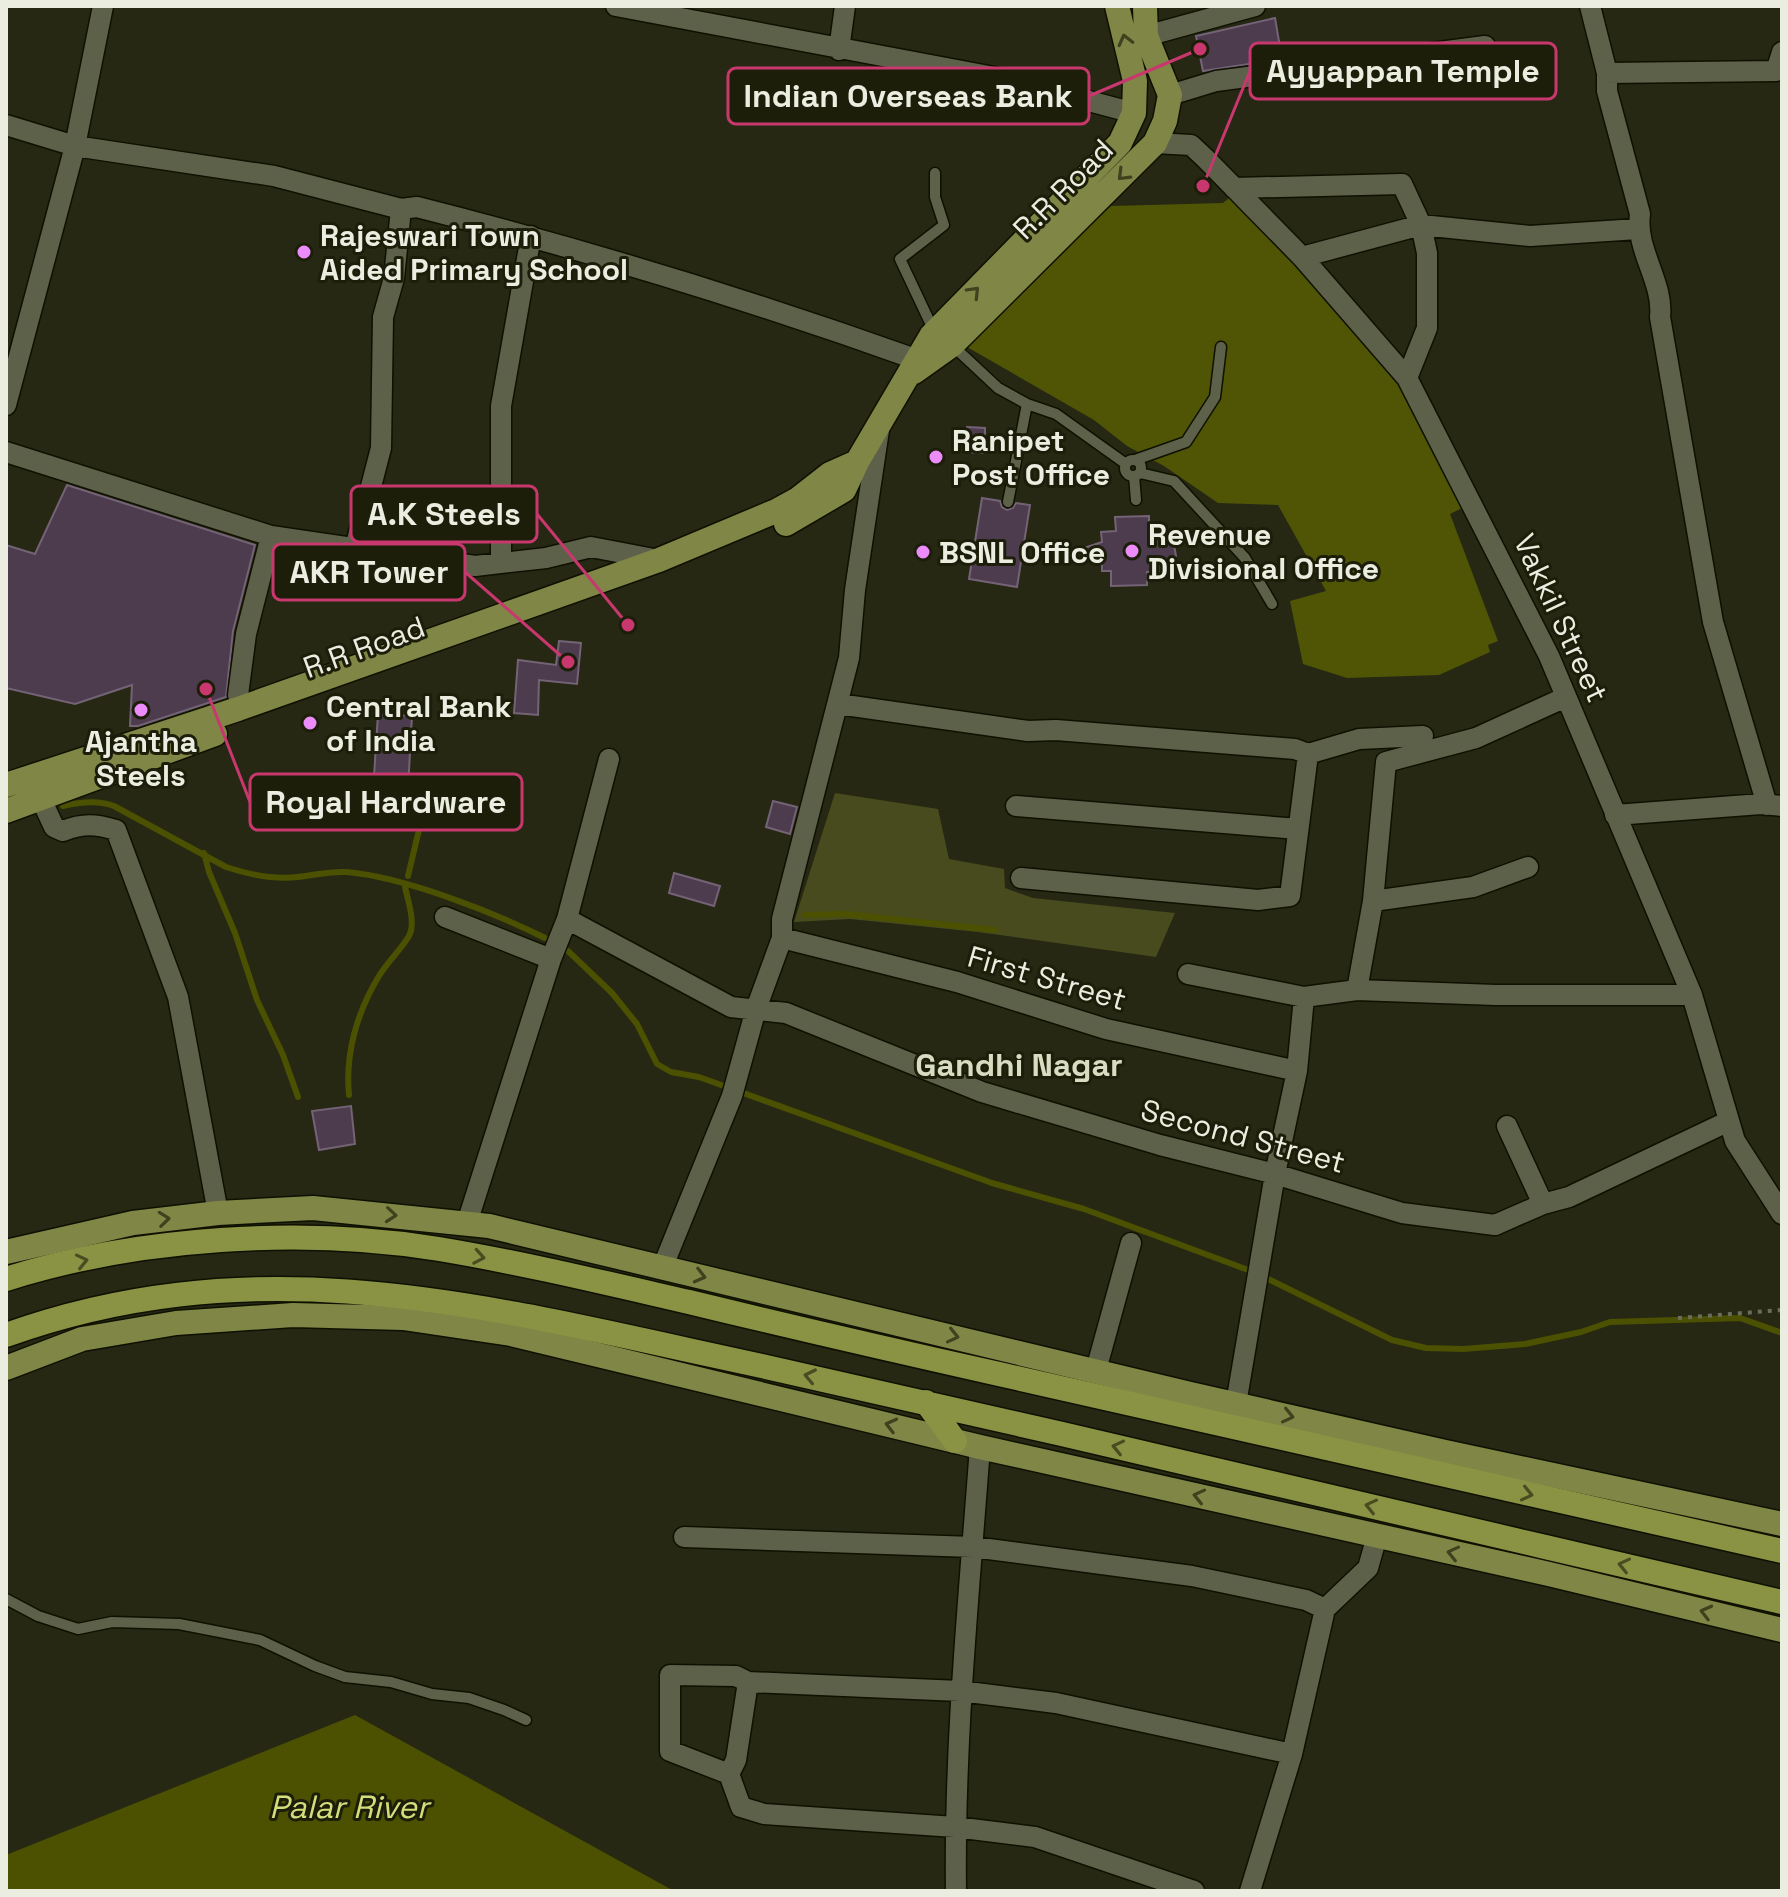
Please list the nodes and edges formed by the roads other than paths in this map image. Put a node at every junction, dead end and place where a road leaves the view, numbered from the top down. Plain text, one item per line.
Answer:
1 (103, 6) edge
2 (616, 6) edge
3 (845, 6) edge
4 (1117, 6) edge
5 (1145, 6) edge
6 (1255, 6) edge
7 (1590, 6) edge
8 (1146, 36) junction
9 (1485, 46) dead end
10 (839, 50) junction
11 (1782, 52) edge
12 (1607, 73) junction
13 (1170, 95) junction
14 (1134, 113) junction
15 (6, 125) edge
16 (1155, 143) junction
17 (75, 146) junction
18 (935, 173) dead end
19 (1234, 188) junction
20 (401, 209) junction
21 (1421, 225) junction
22 (1638, 229) junction
23 (531, 236) junction
24 (1302, 257) junction
25 (943, 339) junction
26 (1221, 347) dead end
27 (913, 368) junction
28 (1407, 378) junction
29 (1027, 404) junction
30 (6, 405) edge
31 (880, 422) junction
32 (6, 452) edge
33 (857, 462) junction
34 (1131, 462) junction
35 (1137, 474) junction
36 (1136, 500) dead end
37 (1008, 502) dead end
38 (271, 536) junction
39 (355, 548) junction
40 (659, 560) junction
41 (501, 563) junction
42 (1272, 604) dead end
43 (238, 695) dead end
44 (1566, 697) junction
45 (838, 704) junction
46 (1423, 736) dead end
47 (1308, 754) junction
48 (609, 759) dead end
49 (6, 785) edge
50 (41, 799) junction
51 (1016, 806) dead end
52 (1775, 806) edge
53 (6, 811) edge
54 (1615, 815) junction
55 (1298, 829) junction
56 (1528, 867) dead end
57 (1021, 878) dead end
58 (1373, 901) junction
59 (445, 917) dead end
60 (567, 919) junction
61 (782, 938) junction
62 (551, 959) junction
63 (1188, 974) dead end
64 (1357, 990) junction
65 (1692, 995) junction
66 (1304, 997) junction
67 (756, 1009) junction
68 (1297, 1071) junction
69 (1729, 1121) junction
70 (1507, 1126) dead end
71 (1275, 1174) junction
72 (1543, 1204) junction
73 (218, 1213) junction
74 (1782, 1214) edge
75 (467, 1223) junction
76 (1131, 1243) dead end
77 (6, 1252) edge
78 (663, 1266) junction
79 (6, 1279) edge
80 (6, 1335) edge
81 (6, 1368) edge
82 (1096, 1370) junction
83 (926, 1402) junction
84 (1236, 1404) junction
85 (955, 1441) junction
86 (980, 1447) junction
87 (1782, 1524) edge
88 (1377, 1536) junction
89 (684, 1537) dead end
90 (973, 1547) junction
91 (1782, 1551) edge
92 (6, 1599) edge
93 (1782, 1602) edge
94 (1325, 1609) junction
95 (1782, 1630) edge
96 (748, 1682) junction
97 (960, 1691) junction
98 (526, 1720) dead end
99 (1292, 1754) junction
100 (729, 1774) junction
101 (955, 1827) junction
102 (956, 1891) edge
103 (1194, 1891) edge
104 (1250, 1891) edge

1 - 17 street
2 - 10 street
3 - 10 street
14 -> 4 main road, R.R Road
5 - 8 main road
6 - 8 street
7 - 12 street
8 - 13 main road
9 - 13 street
10 - 14 street
11 - 12 street
12 - 22 street
13 - 16 main road, R.R Road
25 -> 14 main road, R.R Road
15 - 17 street
16 - 19 street, Vakkil Street
16 -> 25 main road, R.R Road
17 - 20 street
17 - 30 street
18 - 25 lane
19 - 21 street
19 - 24 street, Vakkil Street
20 - 23 street
20 - 39 street
21 - 22 street
21 - 24 street
21 - 28 street
22 - 52 street
23 - 27 street
23 - 41 street
24 - 28 street, Vakkil Street
25 - 27 main road, R.R Road
25 - 29 lane
26 - 34 lane
27 - 31 main road, R.R Road
28 - 44 street, Vakkil Street
29 - 34 lane
29 - 37 lane
31 - 33 main road, R.R Road
31 - 45 street
32 - 38 street
33 - 40 main road, R.R Road
33 - 50 main road, R.R Road
34 - 35 lane
35 - 36 lane
35 - 42 lane
38 - 39 street
38 - 43 street
39 - 41 street
40 - 41 street
40 - 49 main road, R.R Road
44 - 54 street, Vakkil Street
44 - 58 street
45 - 47 street
45 - 61 street
46 - 47 street
47 - 55 street
48 - 60 street
50 - 53 main road, R.R Road
50 - 73 street
51 - 55 street
52 - 54 street
54 - 65 street, Vakkil Street
55 - 57 street
56 - 58 street
58 - 64 street
59 - 62 street
60 - 62 street
60 - 67 street, Second Street
61 - 67 street
61 - 68 street, First Street
62 - 75 street
63 - 66 street
64 - 65 street
64 - 66 street
65 - 69 street, Vakkil Street
66 - 68 street
67 - 71 street, Second Street
67 - 78 street
68 - 71 street
69 - 72 street, Second Street
69 - 74 street, Vakkil Street
70 - 72 street
71 - 72 street, Second Street
71 - 84 street
73 -> 75 main road
77 -> 73 main road
75 - 78 main road
76 - 82 street
78 -> 82 main road
79 -> 91 highway
83 -> 80 highway
85 -> 81 main road
82 - 84 main road
83 - 85 highway
93 -> 83 highway
84 -> 87 main road
85 - 86 main road
88 -> 86 main road
86 - 90 street
88 - 94 street
95 -> 88 main road
89 - 90 street
90 - 94 street
90 - 97 street
92 - 98 lane
94 - 99 street
96 - 97 street
96 - 100 street
96 - 100 street
97 - 99 street
97 - 101 street
99 - 104 street
100 - 101 street
101 - 102 street
101 - 103 street

